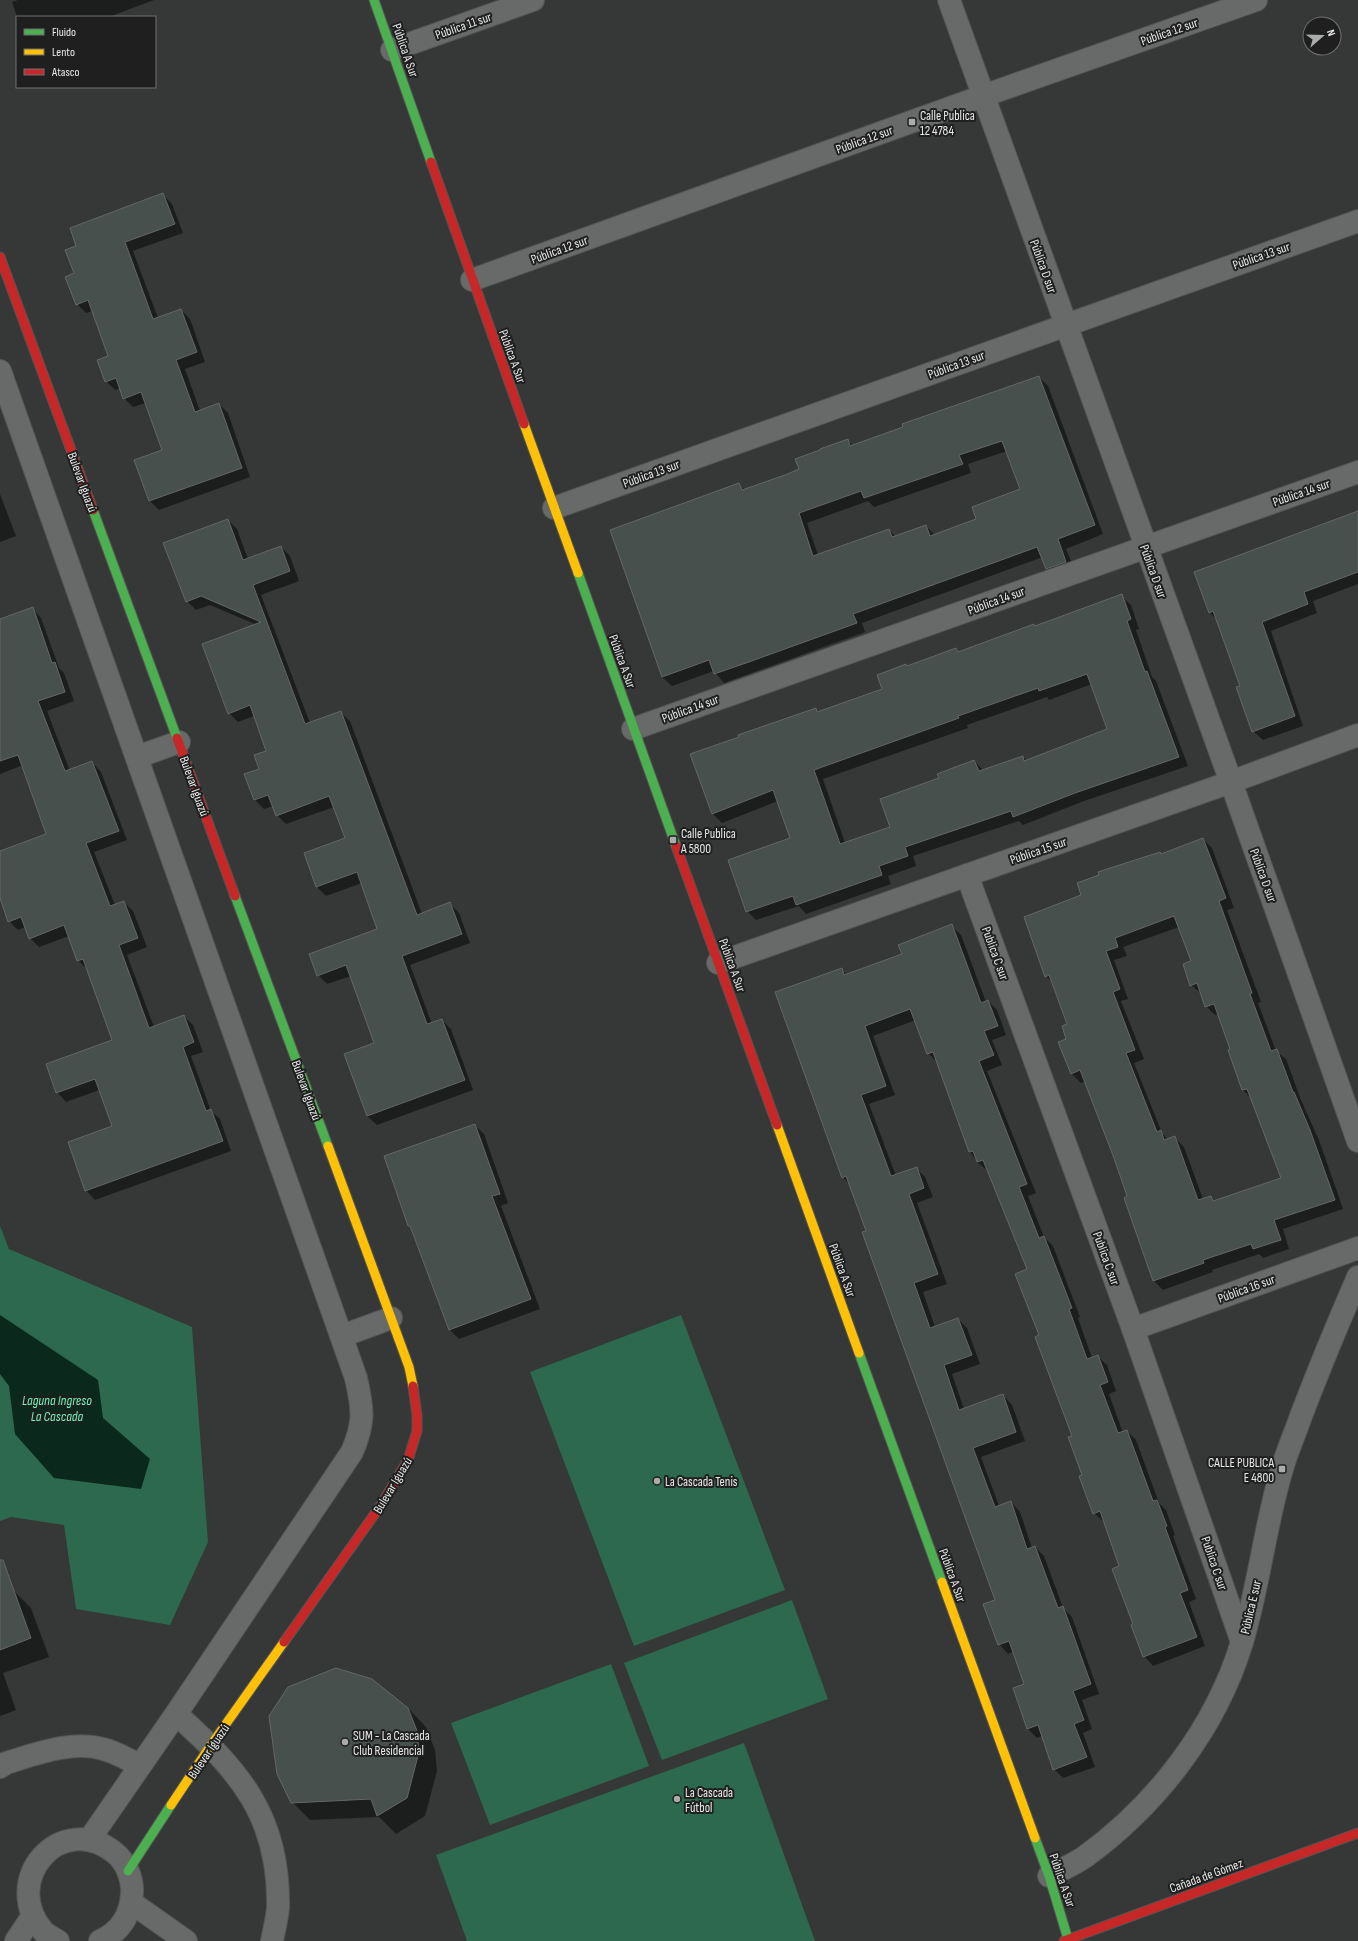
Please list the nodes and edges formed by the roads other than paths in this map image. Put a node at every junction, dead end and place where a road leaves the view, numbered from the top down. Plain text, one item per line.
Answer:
1 (374, 0) edge
2 (533, 0) edge
3 (948, 0) edge
4 (1256, 0) edge
5 (392, 50) junction
6 (983, 96) junction
7 (1358, 221) edge
8 (0, 257) edge
9 (472, 280) junction
10 (1065, 324) junction
11 (0, 371) edge
12 (1358, 472) edge
13 (554, 508) junction
14 (1145, 547) junction
15 (633, 728) junction
16 (1358, 735) edge
17 (179, 742) junction
18 (137, 758) junction
19 (1231, 782) junction
20 (967, 875) junction
21 (718, 963) junction
22 (1358, 1141) edge
23 (1358, 1248) edge
24 (1358, 1277) edge
25 (391, 1318) junction
26 (1133, 1329) junction
27 (342, 1336) junction
28 (1242, 1642) junction
29 (176, 1714) junction
30 (212, 1745) junction
31 (140, 1765) junction
32 (0, 1767) edge
33 (1358, 1833) edge
34 (89, 1840) junction
35 (128, 1871) junction
36 (1049, 1876) junction
37 (132, 1903) junction
38 (32, 1917) junction
39 (109, 1939) edge
40 (1066, 1940) edge
41 (16, 1941) edge
42 (58, 1941) edge
43 (186, 1941) edge
44 (272, 1941) edge

1 - 5 street, Pública A Sur
2 - 5 street, Pública 11 sur
3 - 6 street, Pública D sur
4 - 6 street, Pública 12 sur
5 - 9 street, Pública A Sur
6 - 9 street, Pública 12 sur
6 - 10 street, Pública D sur
7 - 10 street, Pública 13 sur
8 - 17 street, Bulevar Iguazú
9 - 13 street, Pública A Sur
10 - 13 street, Pública 13 sur
10 - 14 street, Pública D sur
11 - 18 street
12 - 14 street, Pública 14 sur
13 - 15 street, Pública A Sur
14 - 15 street, Pública 14 sur
14 - 19 street, Pública D sur
15 - 21 street, Pública A Sur
16 - 19 street, Pública 15 sur
17 - 18 street
17 - 25 street, Bulevar Iguazú
18 - 27 street
19 - 20 street, Pública 15 sur
19 - 22 street, Pública D sur
20 - 21 street, Pública 15 sur
20 - 26 street, Publica C sur
21 - 36 street, Pública A Sur
23 - 26 street, Pública 16 sur
24 - 28 street, Pública E sur
25 - 27 street
25 - 30 street, Bulevar Iguazú
26 - 28 street, Publica C sur
27 - 29 street
28 - 36 street, Pública E sur
29 - 30 street
29 - 31 street
30 - 35 street, Bulevar Iguazú
30 - 44 street
31 - 32 street
31 - 34 street
33 - 40 street, Cañada de Gómez
34 - 35 street
34 - 38 street
35 - 37 street
36 - 40 street, Pública A Sur
37 - 39 street
37 - 43 street
38 - 41 street
38 - 42 street

